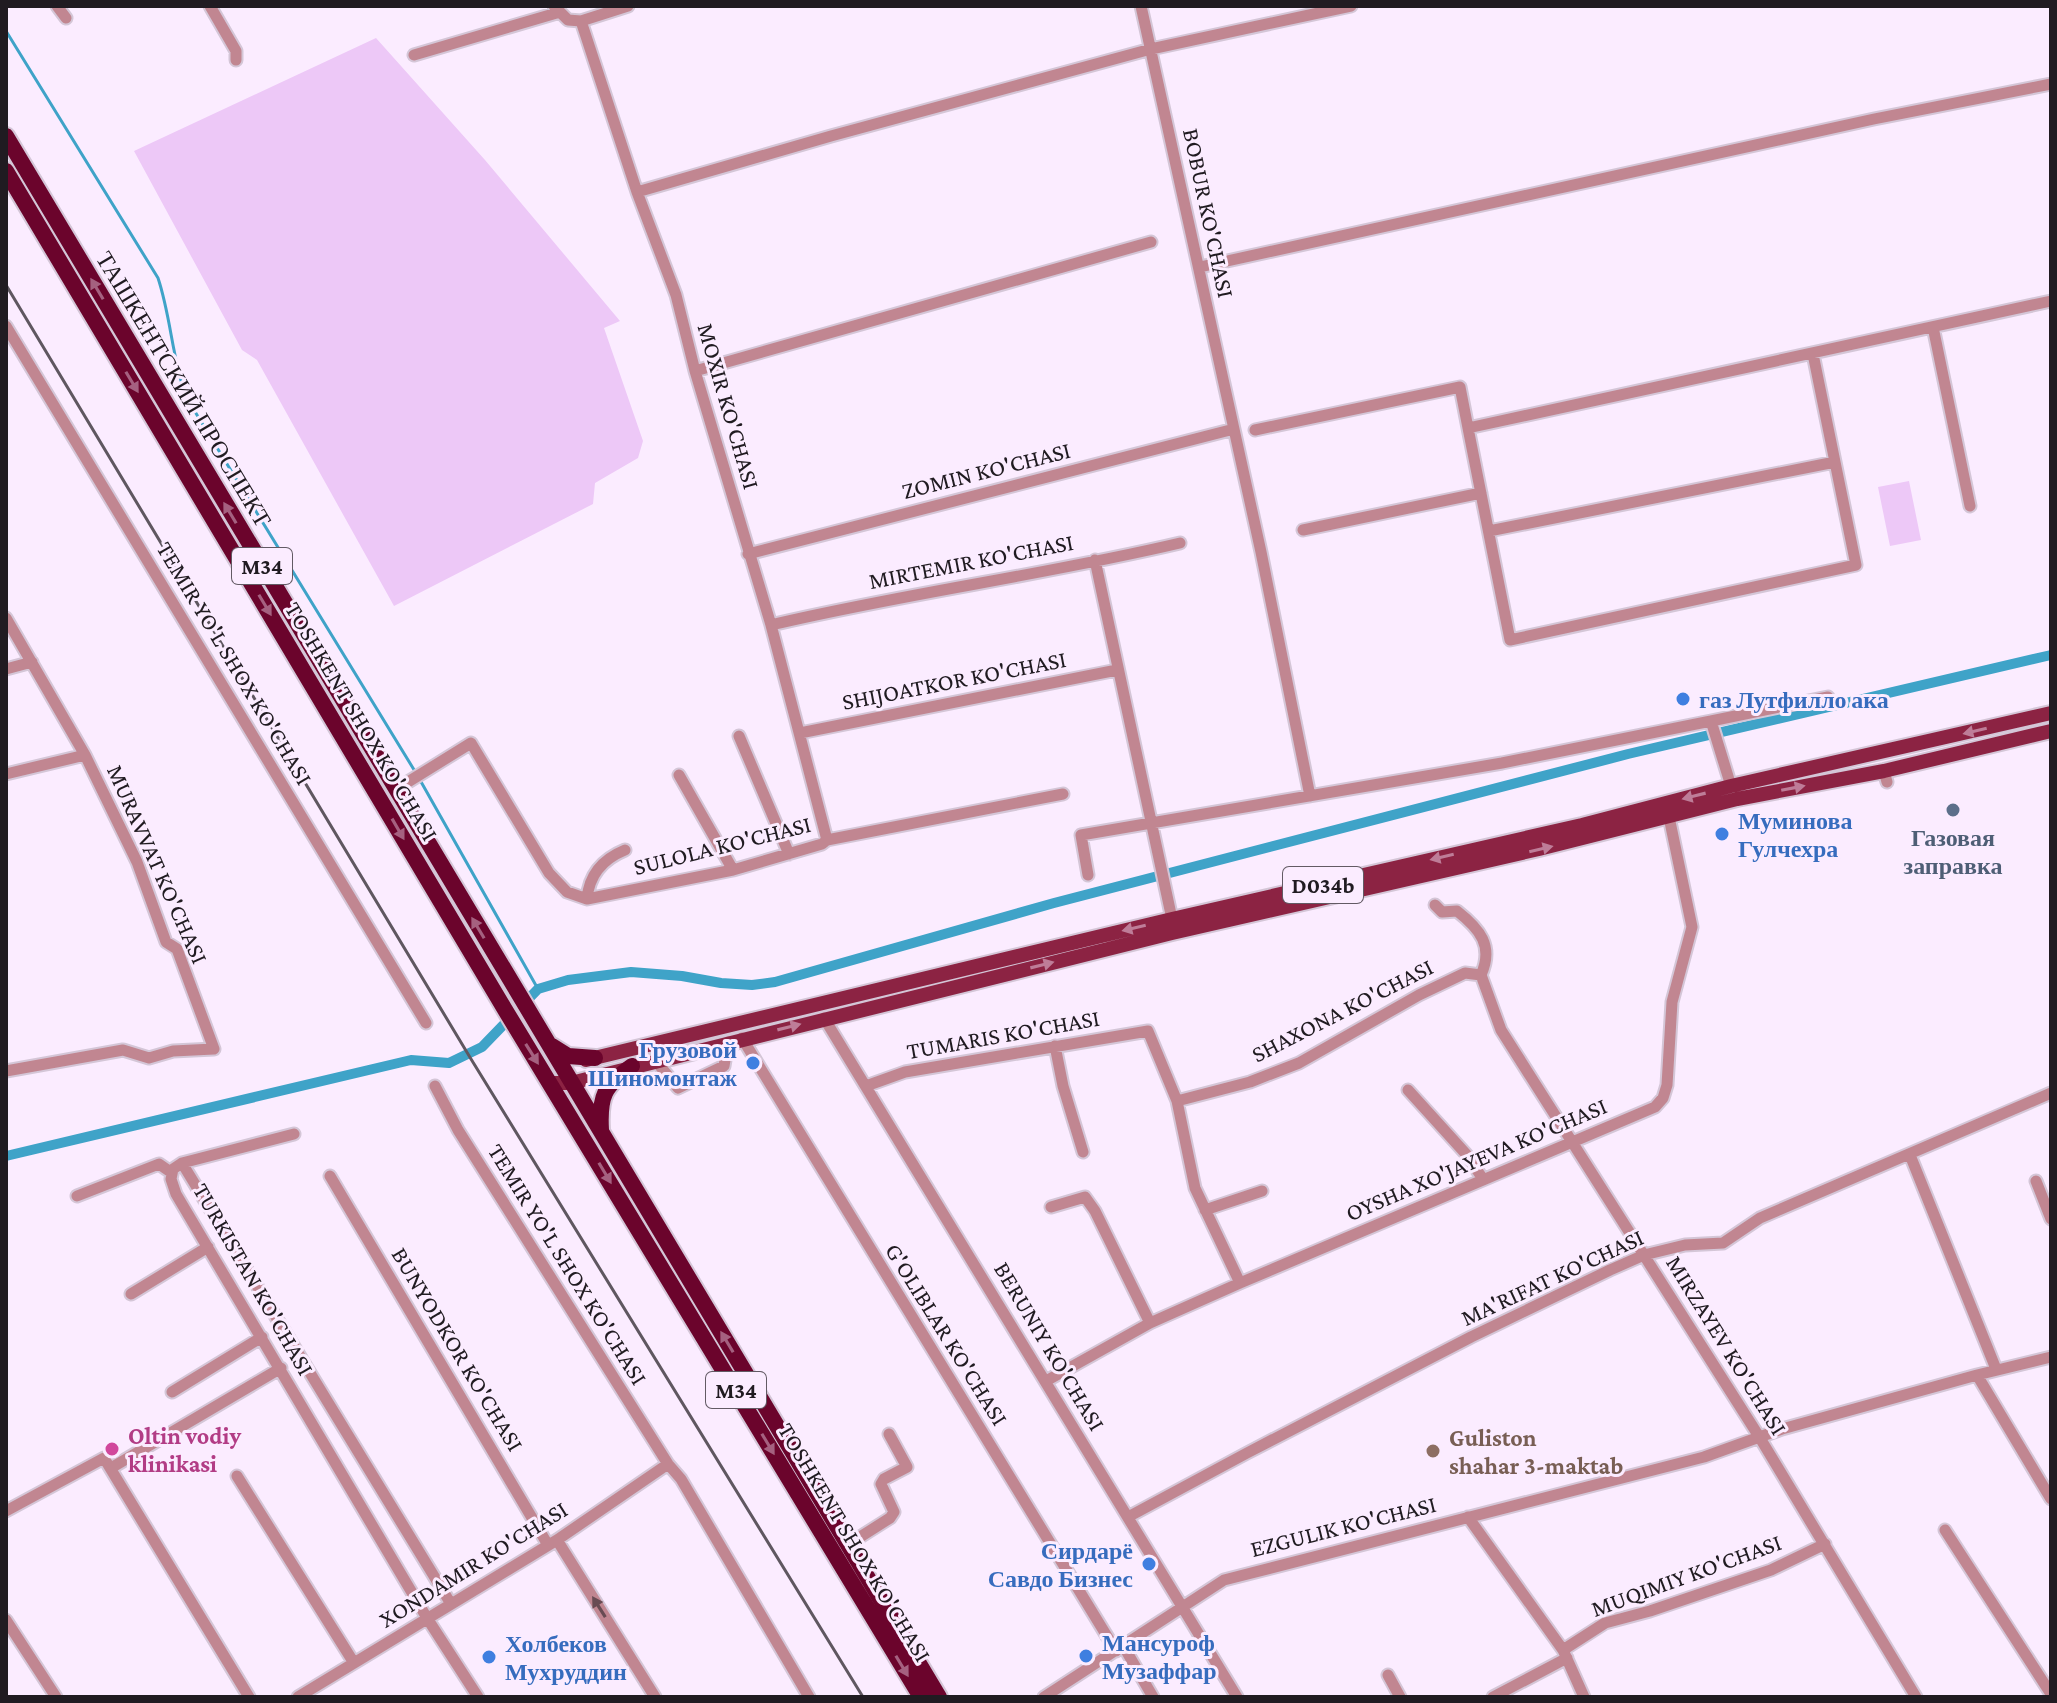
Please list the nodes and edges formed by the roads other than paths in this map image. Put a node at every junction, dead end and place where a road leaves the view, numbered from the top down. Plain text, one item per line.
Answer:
1 (57, 6) edge
2 (210, 6) edge
3 (628, 6) edge
4 (1141, 6) edge
5 (1351, 6) edge
6 (557, 9) edge
7 (66, 18) dead end
8 (581, 21) junction
9 (1151, 49) junction
10 (414, 55) dead end
11 (236, 60) dead end
12 (2051, 84) edge
13 (6, 136) edge
14 (6, 171) edge
15 (637, 192) junction
16 (1151, 242) dead end
17 (1200, 267) junction
18 (2051, 301) edge
19 (6, 326) edge
20 (1933, 327) junction
21 (1813, 354) junction
22 (695, 371) junction
23 (1468, 428) junction
24 (1234, 429) junction
25 (1255, 430) dead end
26 (1835, 462) junction
27 (1481, 493) junction
28 (1970, 506) dead end
29 (1303, 530) dead end
30 (1489, 531) junction
31 (1180, 543) dead end
32 (748, 554) junction
33 (1095, 560) junction
34 (6, 618) edge
35 (771, 625) junction
36 (32, 662) junction
37 (6, 669) edge
38 (1117, 670) junction
39 (1828, 697) dead end
40 (2051, 713) edge
41 (1712, 724) junction
42 (2051, 731) edge
43 (800, 733) junction
44 (739, 736) dead end
45 (85, 755) junction
46 (6, 774) edge
47 (679, 775) dead end
48 (1731, 786) junction
49 (395, 790) junction
50 (1063, 794) dead end
51 (1310, 796) junction
52 (1669, 817) junction
53 (1150, 823) junction
54 (827, 840) junction
55 (625, 850) dead end
56 (789, 854) junction
57 (733, 870) junction
58 (1088, 875) dead end
59 (587, 899) junction
60 (1435, 905) dead end
61 (1172, 919) junction
62 (1481, 975) junction
63 (824, 1018) junction
64 (426, 1023) dead end
65 (545, 1040) junction
66 (735, 1040) junction
67 (1055, 1046) junction
68 (595, 1058) junction
69 (655, 1060) junction
70 (632, 1066) junction
71 (562, 1067) junction
72 (6, 1071) edge
73 (550, 1083) junction
74 (571, 1083) junction
75 (435, 1086) dead end
76 (866, 1086) junction
77 (1408, 1090) dead end
78 (2051, 1093) edge
79 (1177, 1101) junction
80 (601, 1132) junction
81 (294, 1134) dead end
82 (1572, 1141) junction
83 (587, 1143) junction
84 (1083, 1152) dead end
85 (1910, 1155) junction
86 (182, 1163) junction
87 (172, 1173) junction
88 (330, 1176) dead end
89 (1483, 1179) junction
90 (2036, 1181) dead end
91 (1262, 1191) dead end
92 (77, 1196) dead end
93 (1051, 1207) dead end
94 (1205, 1210) junction
95 (2051, 1219) edge
96 (208, 1247) junction
97 (1644, 1255) junction
98 (1240, 1283) junction
99 (131, 1294) dead end
100 (1150, 1323) junction
101 (262, 1337) junction
102 (2051, 1357) edge
103 (281, 1368) junction
104 (1996, 1369) junction
105 (1977, 1375) junction
106 (1046, 1381) junction
107 (172, 1392) dead end
108 (889, 1434) dead end
109 (1760, 1438) junction
110 (107, 1463) junction
111 (668, 1464) junction
112 (237, 1476) dead end
113 (2051, 1499) edge
114 (6, 1511) edge
115 (1128, 1517) junction
116 (1468, 1517) junction
117 (1945, 1530) dead end
118 (553, 1542) junction
119 (849, 1544) junction
120 (1825, 1544) junction
121 (451, 1604) junction
122 (1182, 1605) junction
123 (427, 1618) junction
124 (6, 1620) edge
125 (1120, 1649) junction
126 (1565, 1654) junction
127 (354, 1663) junction
128 (1388, 1675) dead end
129 (2051, 1694) edge
130 (56, 1697) edge
131 (249, 1697) edge
132 (298, 1697) edge
133 (478, 1697) edge
134 (655, 1697) edge
135 (809, 1697) edge
136 (921, 1697) edge
137 (939, 1697) edge
138 (1044, 1697) edge
139 (1153, 1697) edge
140 (1237, 1697) edge
141 (1400, 1697) edge
142 (1493, 1697) edge
143 (1584, 1697) edge
144 (1916, 1697) edge

1 - 7 street
2 - 11 street
3 - 8 street
4 - 9 street, BOBUR KO'CHASI
5 - 9 street
6 - 8 street
6 - 10 street
8 - 15 street, MOXIR KO'CHASI
9 - 15 street
9 - 17 street, BOBUR KO'CHASI
12 - 17 street
49 -> 13 highway, ТАШКЕНТСКИЙ ПРОСПЕКТ / M34
14 -> 73 highway, TOSHKENT SHOX KO'CHASI / M34
15 - 22 street, MOXIR KO'CHASI
16 - 22 street
17 - 24 street, BOBUR KO'CHASI
18 - 20 street
19 - 64 street, TEMIR YO'L SHOX KO'CHASI
20 - 21 street
20 - 28 street
21 - 23 street
21 - 26 street
22 - 32 street, MOXIR KO'CHASI
23 - 25 street
23 - 27 street
24 - 32 street, ZOMIN KO'CHASI
24 - 51 street, BOBUR KO'CHASI
26 - 30 street
26 - 30 street
27 - 29 street
27 - 30 street
31 - 33 street, MIRTEMIR KO'CHASI
32 - 35 street, MOXIR KO'CHASI
33 - 35 street, MIRTEMIR KO'CHASI
33 - 38 street
34 - 36 street, MURAVVAT KO'CHASI
35 - 43 street, MOXIR KO'CHASI
36 - 37 street
36 - 45 street, MURAVVAT KO'CHASI
38 - 43 street, SHIJOATKOR KO'CHASI
38 - 53 street
39 - 41 street
40 -> 48 main road, D034b
41 - 48 street
41 - 51 street
52 -> 42 main road, D034b
43 - 54 street, MOXIR KO'CHASI
44 - 56 street
45 - 46 street
45 - 72 street, MURAVVAT KO'CHASI
47 - 57 street
48 -> 61 main road, D034b
49 - 59 street
65 -> 49 highway, ТАШКЕНТСКИЙ ПРОСПЕКТ / M34
50 - 54 street, SULOLA KO'CHASI
51 - 53 street
63 -> 52 main road, D034b
52 - 82 street, OYSHA XO'JAYEVA KO'CHASI
53 - 58 street
53 - 61 street
54 - 56 street, SULOLA KO'CHASI
55 - 59 street
56 - 57 street, SULOLA KO'CHASI
57 - 59 street, SULOLA KO'CHASI
60 - 62 street
61 -> 68 main road, D034b
62 - 79 street, SHAXONA KO'CHASI
62 - 82 street, MIRZAYEV KO'CHASI
66 -> 63 main road, D034b
63 - 76 street, BERUNIY KO'CHASI
65 - 68 highway
65 - 71 highway, M34
66 - 69 main road, D034b
66 - 69 street
66 - 125 street, G'OLIBLAR KO'CHASI
67 - 76 street, TUMARIS KO'CHASI
67 - 79 street, TUMARIS KO'CHASI
67 - 84 street
68 - 71 main road, D034b
69 - 70 main road, D034b
70 - 74 main road, D034b
70 - 80 highway
71 - 73 main road
71 - 74 highway, M34
73 - 74 main road, D034b
73 - 83 highway, TOSHKENT SHOX KO'CHASI / M34
74 - 80 highway, M34
75 - 111 street, TEMIR YO'L SHOX KO'CHASI
76 - 106 street, BERUNIY KO'CHASI
77 - 89 street
78 - 85 street, MA'RIFAT KO'CHASI
79 - 94 street
80 - 83 highway
119 -> 80 highway, TOSHKENT SHOX KO'CHASI / M34
81 - 86 street
82 - 89 street, OYSHA XO'JAYEVA KO'CHASI
82 - 97 street, MIRZAYEV KO'CHASI
83 -> 136 highway, TOSHKENT SHOX KO'CHASI / M34
85 - 97 street, MA'RIFAT KO'CHASI
85 - 104 street
86 - 87 street, TURKISTAN KO'CHASI
86 - 121 street, TURKISTAN KO'CHASI
87 - 92 street
87 - 96 street, TURKISTAN KO'CHASI
88 - 118 street, BUNYODKOR KO'CHASI
89 - 98 street, OYSHA XO'JAYEVA KO'CHASI
90 - 95 street
91 - 94 street
93 - 100 street
94 - 98 street
96 - 99 street
96 - 101 street, TURKISTAN KO'CHASI
97 - 109 street, MIRZAYEV KO'CHASI
97 - 115 street, MA'RIFAT KO'CHASI
98 - 100 street, OYSHA XO'JAYEVA KO'CHASI
100 - 106 street, OYSHA XO'JAYEVA KO'CHASI
101 - 103 street, TURKISTAN KO'CHASI
101 - 107 street
102 - 104 street, EZGULIK KO'CHASI
103 - 110 street
103 - 123 street, TURKISTAN KO'CHASI
104 - 105 street, EZGULIK KO'CHASI
105 - 109 street, EZGULIK KO'CHASI
105 - 113 street
106 - 115 street, BERUNIY KO'CHASI
108 - 119 street
109 - 116 street, EZGULIK KO'CHASI
109 - 120 street, MIRZAYEV KO'CHASI
110 - 114 street
110 - 131 street
111 - 118 street, XONDAMIR KO'CHASI
111 - 135 street, TEMIR YO'L SHOX KO'CHASI
112 - 127 street
115 - 122 street, BERUNIY KO'CHASI
116 - 122 street, EZGULIK KO'CHASI
116 - 126 street
117 - 129 street
118 - 121 street, XONDAMIR KO'CHASI
134 -> 118 street, BUNYODKOR KO'CHASI
119 - 137 highway, TOSHKENT SHOX KO'CHASI / M34
120 - 126 street, MUQIMIY KO'CHASI
120 - 144 street, MIRZAYEV KO'CHASI
121 - 123 street, XONDAMIR KO'CHASI
122 - 125 street, EZGULIK KO'CHASI
122 - 140 street, BERUNIY KO'CHASI
123 - 127 street, XONDAMIR KO'CHASI
123 - 133 street, TURKISTAN KO'CHASI
124 - 130 street
125 - 138 street, EZGULIK KO'CHASI
125 - 139 street, G'OLIBLAR KO'CHASI
126 - 142 street, MUQIMIY KO'CHASI
126 - 143 street
127 - 132 street, XONDAMIR KO'CHASI
128 - 141 street

